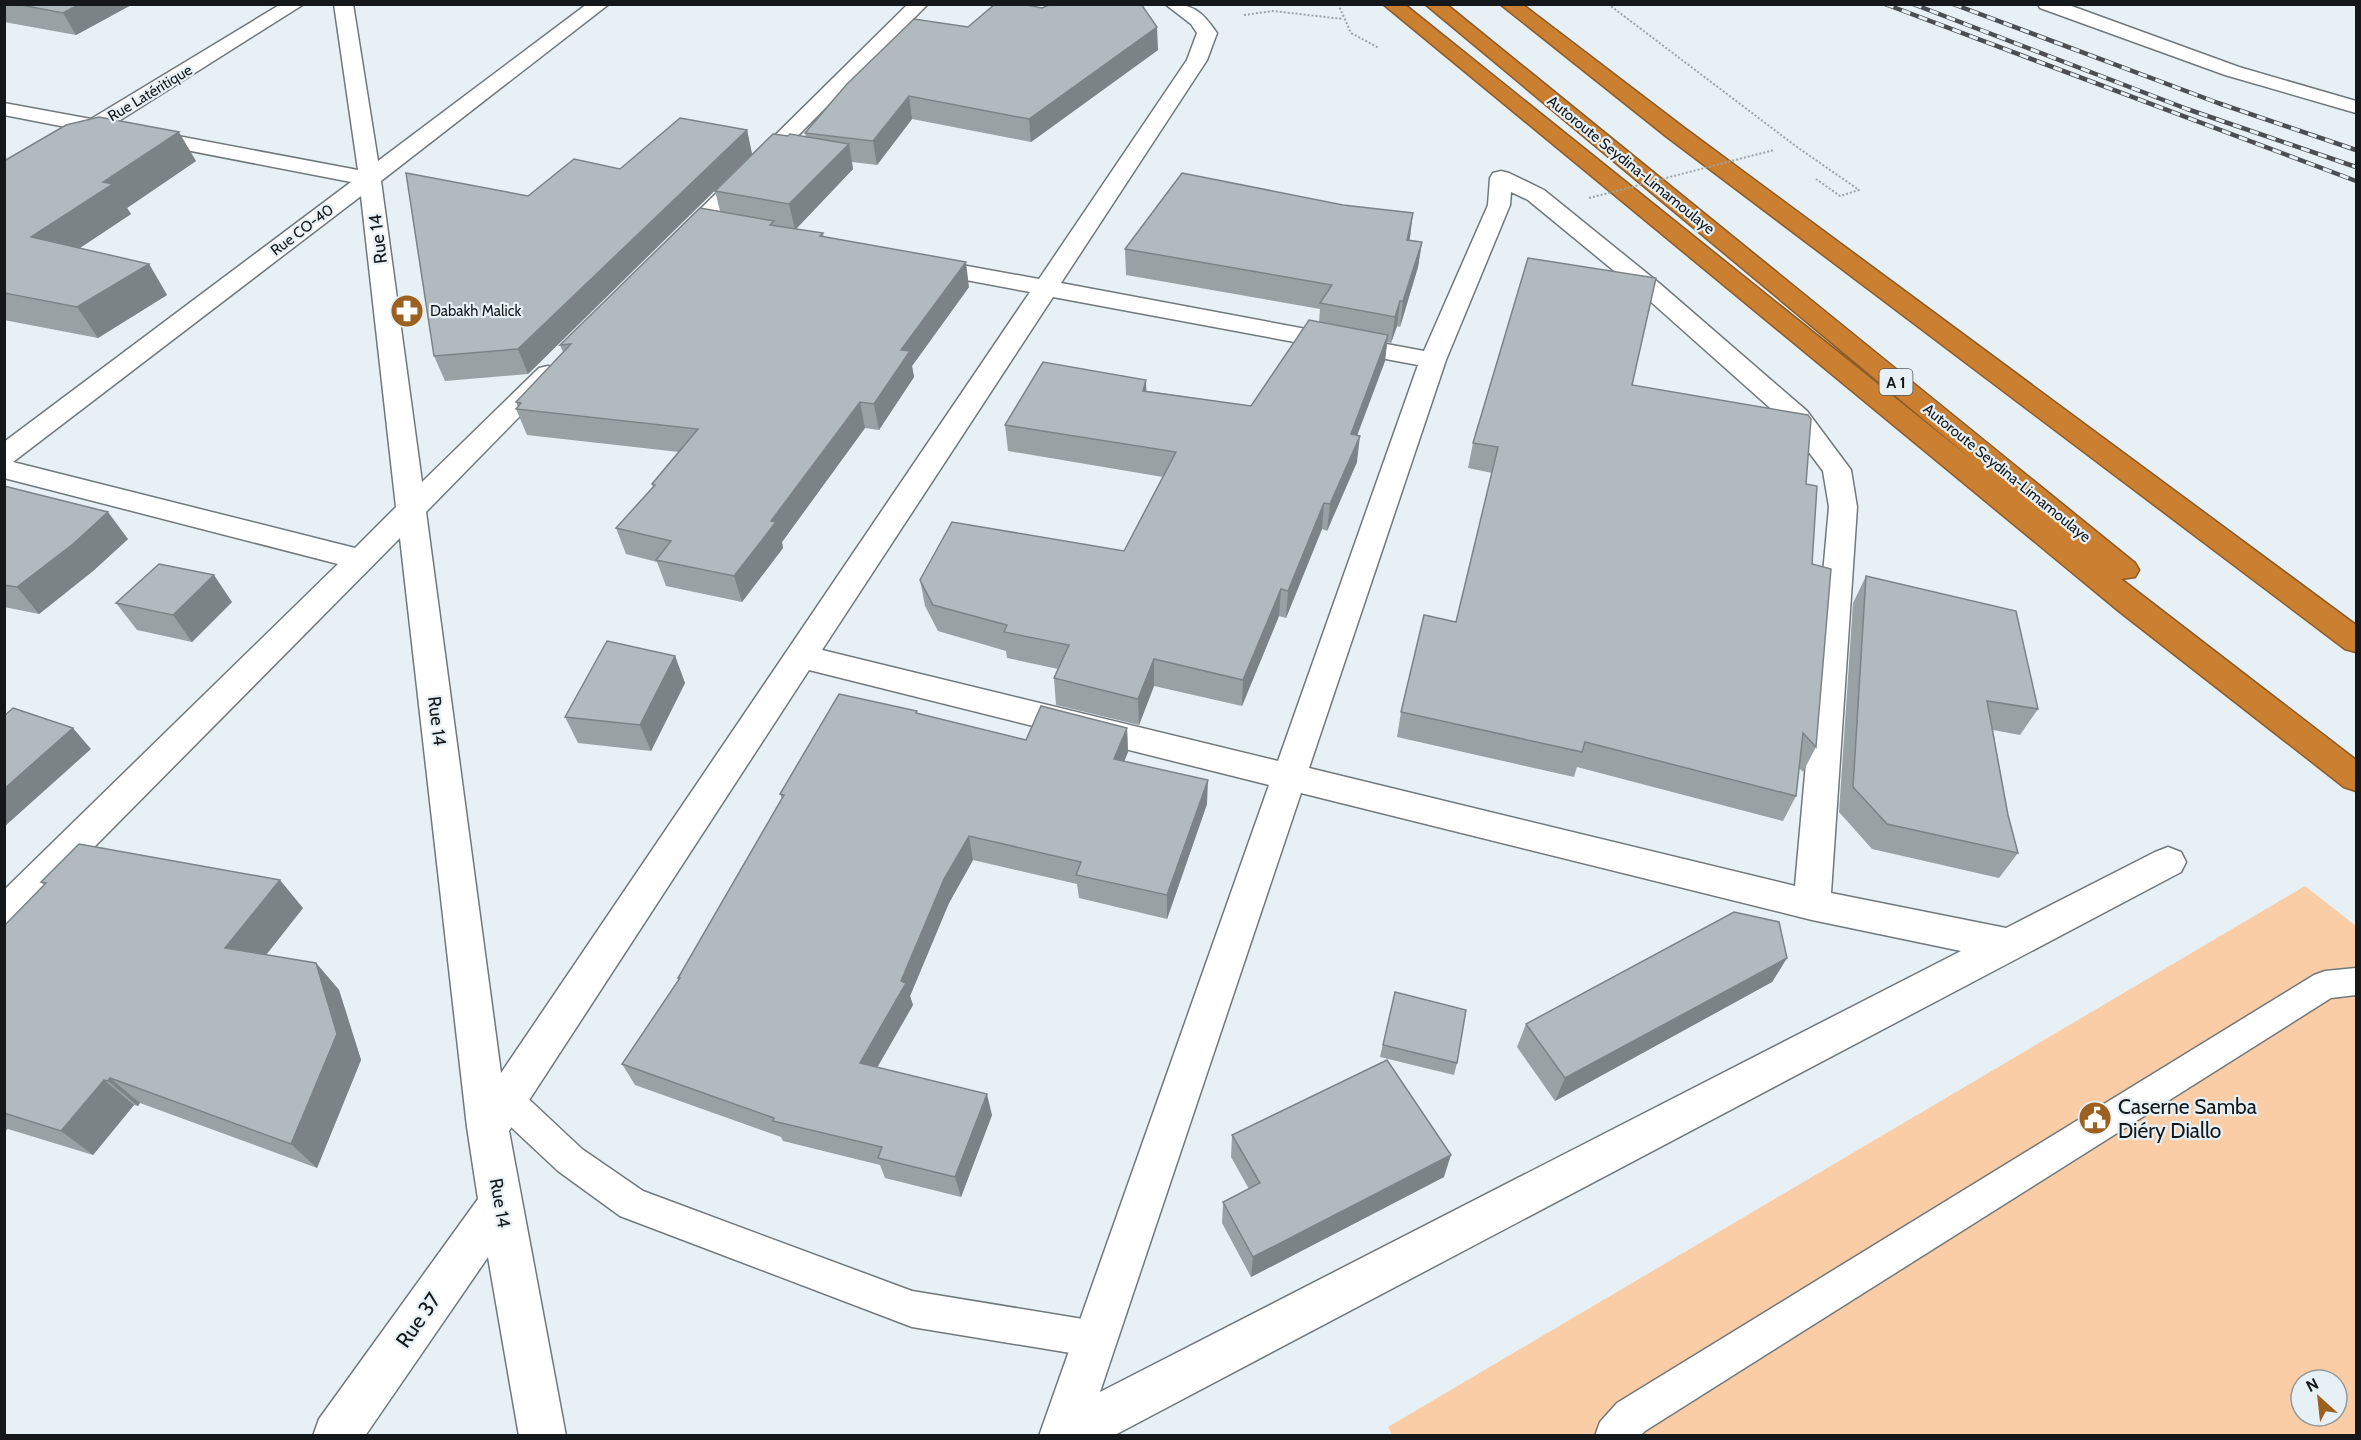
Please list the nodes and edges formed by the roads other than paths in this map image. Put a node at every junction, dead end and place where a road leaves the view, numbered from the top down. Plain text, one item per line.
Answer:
1 (295, 4) edge
2 (343, 4) edge
3 (600, 4) edge
4 (920, 4) edge
5 (1392, 4) edge
6 (1434, 4) edge
7 (1509, 4) edge
8 (2047, 4) edge
9 (1186, 12) edge
10 (2356, 107) edge
11 (4, 109) edge
12 (94, 126) junction
13 (64, 144) edge
14 (370, 178) junction
15 (897, 260) edge
16 (659, 263) edge
17 (1048, 288) junction
18 (568, 354) edge
19 (1433, 360) junction
20 (4, 456) edge
21 (4, 469) edge
22 (410, 510) junction
23 (361, 560) junction
24 (2356, 641) edge
25 (802, 657) junction
26 (2356, 761) edge
27 (1289, 776) junction
28 (2356, 778) edge
29 (2168, 862) dead end
30 (1812, 905) junction
31 (4, 914) edge
32 (2009, 945) junction
33 (2356, 982) edge
34 (497, 1114) junction
35 (500, 1204) junction
36 (1095, 1339) junction
37 (336, 1436) edge
38 (543, 1436) edge
39 (1063, 1436) edge
40 (1614, 1436) edge

1 - 12 street, Rue Latéritique
2 - 14 street, Rue 14
3 - 14 street, Rue CO-40
4 - 16 street
5 - 28 highway
6 - 26 highway, Autoroute Seydina-Limamoulaye / A 1
7 - 24 highway
8 - 10 street
9 - 17 street
11 - 12 street
12 - 13 street, Rue Latéritique
12 - 14 street
14 - 20 street, Rue CO-40
14 - 22 street, Rue 14
15 - 17 street
17 - 19 street
17 - 25 street
18 - 22 street
19 - 27 street
19 - 30 street
21 - 23 street
22 - 23 street
22 - 34 street, Rue 14
23 - 31 street
25 - 27 street
25 - 34 street
27 - 30 street
27 - 36 street
29 - 32 street
30 - 32 street
32 - 39 street
33 - 40 lane
34 - 35 street, Rue 14
34 - 36 lane
35 - 37 street, Rue 37
35 - 38 street, Rue 14
36 - 39 street

